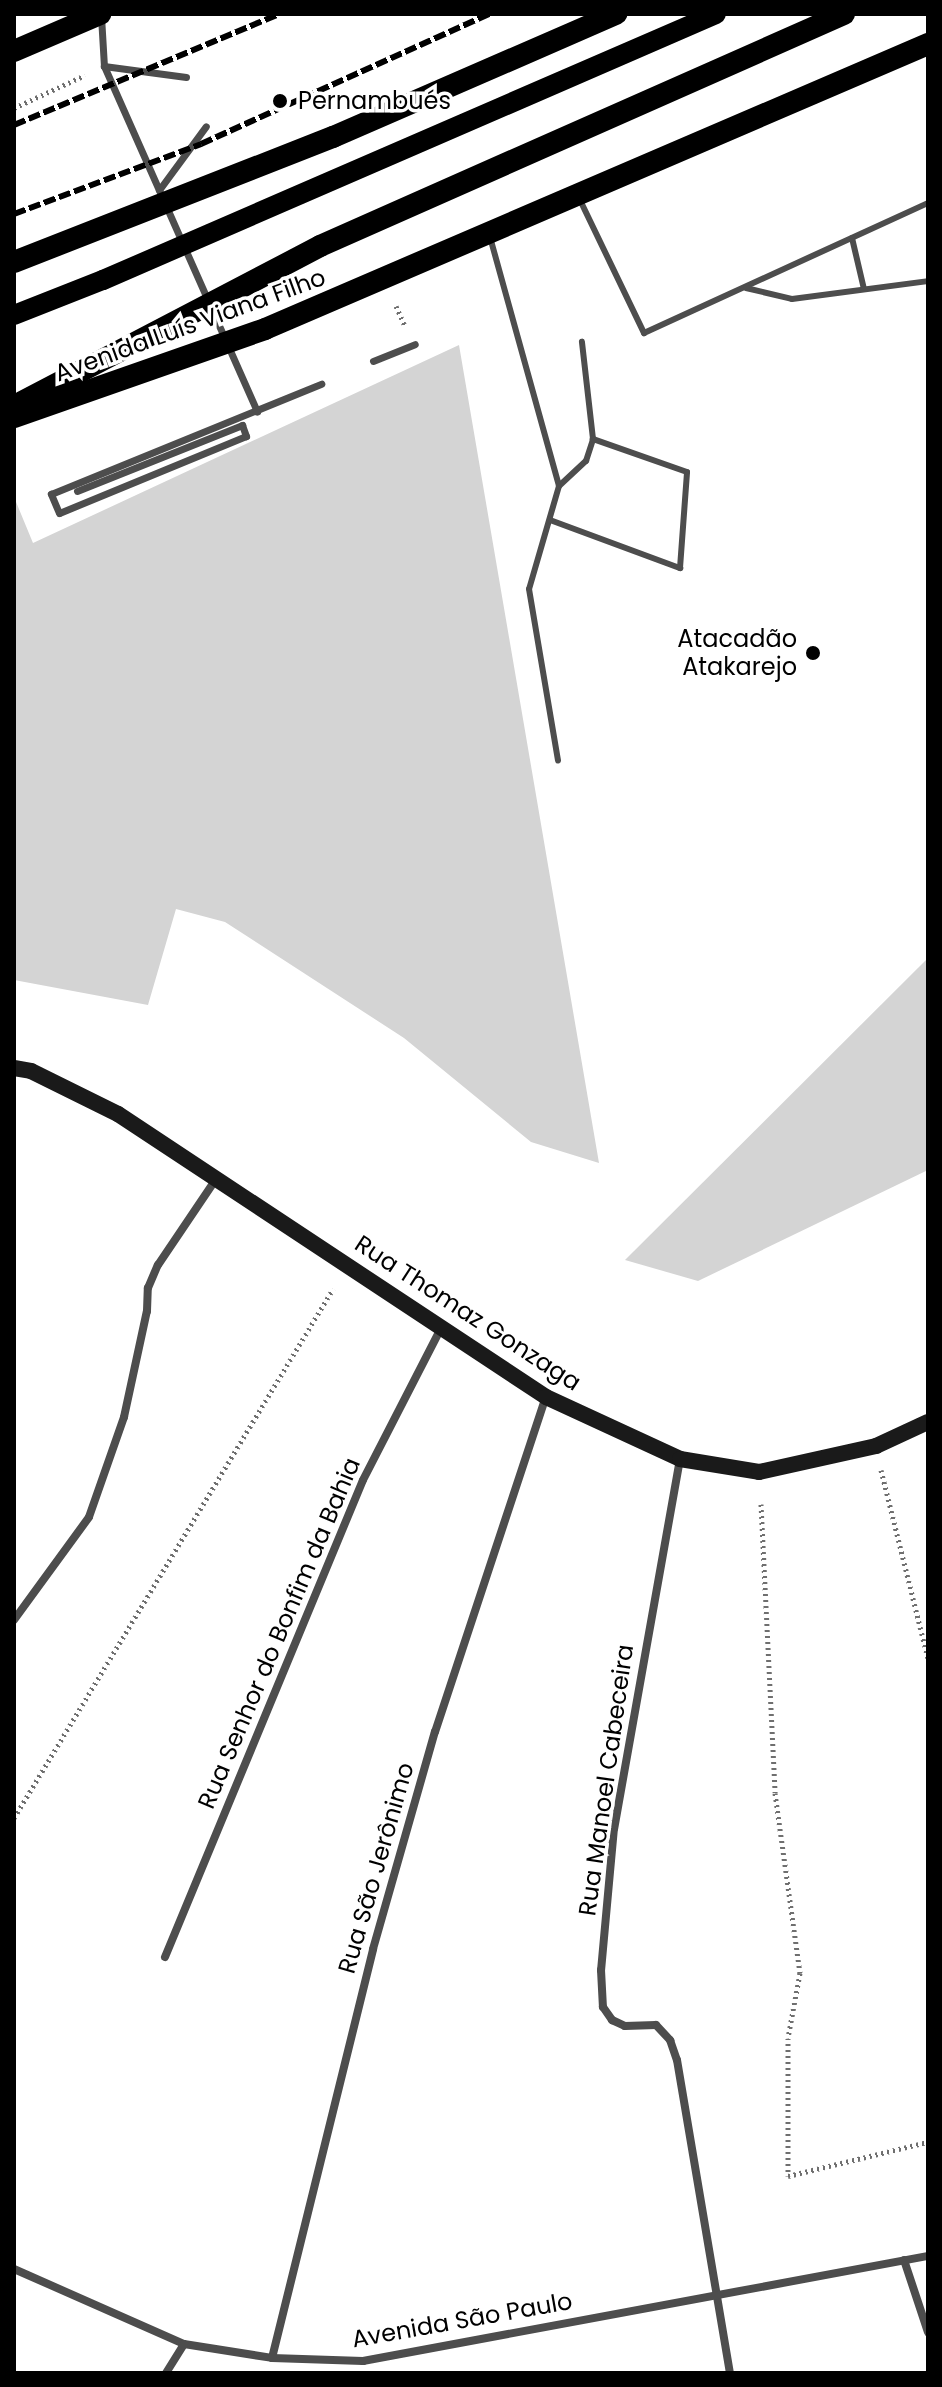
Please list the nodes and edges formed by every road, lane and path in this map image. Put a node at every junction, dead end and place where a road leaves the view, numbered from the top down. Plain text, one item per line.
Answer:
1 (100, 14) edge
2 (616, 14) edge
3 (716, 14) edge
4 (844, 14) edge
5 (928, 45) edge
6 (14, 51) edge
7 (104, 66) junction
8 (186, 77) dead end
9 (14, 108) edge
10 (206, 126) dead end
11 (159, 190) junction
12 (578, 195) junction
13 (928, 203) edge
14 (488, 233) junction
15 (852, 238) junction
16 (14, 262) edge
17 (383, 279) junction
18 (928, 281) edge
19 (746, 288) junction
20 (864, 289) junction
21 (14, 315) edge
22 (582, 342) dead end
23 (415, 344) joint
24 (373, 361) dead end
25 (321, 384) dead end
26 (14, 407) edge
27 (257, 412) junction
28 (14, 417) edge
29 (593, 439) junction
30 (559, 486) junction
31 (77, 491) dead end
32 (550, 520) junction
33 (558, 761) dead end
34 (14, 1068) edge
35 (216, 1178) junction
36 (348, 1264) junction
37 (440, 1330) junction
38 (546, 1397) junction
39 (928, 1422) edge
40 (876, 1446) junction
41 (680, 1459) junction
42 (761, 1504) dead end
43 (14, 1620) edge
44 (928, 1658) edge
45 (14, 1818) edge
46 (165, 1957) dead end
47 (928, 2142) edge
48 (928, 2256) edge
49 (904, 2260) junction
50 (14, 2269) edge
51 (717, 2296) junction
52 (928, 2332) edge
53 (184, 2344) junction
54 (272, 2358) junction
55 (363, 2361) junction
56 (166, 2373) edge
57 (367, 2373) edge
58 (730, 2373) edge

1 - 6 highway
1 - 7 street
2 - 16 highway
3 - 21 main road
4 - 26 highway
5 - 12 highway, Avenida Luís Viana Filho
7 - 8 street
7 - 9 path
7 - 11 street
10 - 11 street
11 - 27 street
12 - 14 highway, Avenida Luís Viana Filho
12 - 19 lane
13 - 15 lane
14 - 17 highway, Avenida Luís Viana Filho
14 - 30 lane
15 - 19 lane
15 - 20 lane
17 - 23 path
17 - 28 highway, Avenida Luís Viana Filho
18 - 20 lane
19 - 20 lane
22 - 29 lane
23 - 24 street
25 - 27 street
27 - 31 street
29 - 30 lane
29 - 32 lane
30 - 32 lane
32 - 33 lane
34 - 35 main road, Rua Thomaz Gonzaga
35 - 36 main road, Rua Thomaz Gonzaga
35 - 43 street
36 - 37 main road, Rua Thomaz Gonzaga
36 - 45 path
37 - 38 main road, Rua Thomaz Gonzaga
37 - 46 street, Rua Senhor do Bonfim da Bahia
38 - 41 main road, Rua Thomaz Gonzaga
38 - 54 street, Rua São Jerônimo
39 - 40 main road, Rua Thomaz Gonzaga
40 - 41 main road, Rua Thomaz Gonzaga
40 - 44 path
41 - 51 street, Rua Manoel Cabeceira
42 - 47 path
48 - 49 street, Avenida São Paulo
49 - 51 street, Avenida São Paulo
49 - 52 street
50 - 53 street, Avenida São Paulo
51 - 55 street, Avenida São Paulo
51 - 58 street
53 - 54 street, Avenida São Paulo
53 - 56 street
54 - 55 street, Avenida São Paulo
55 - 57 street

